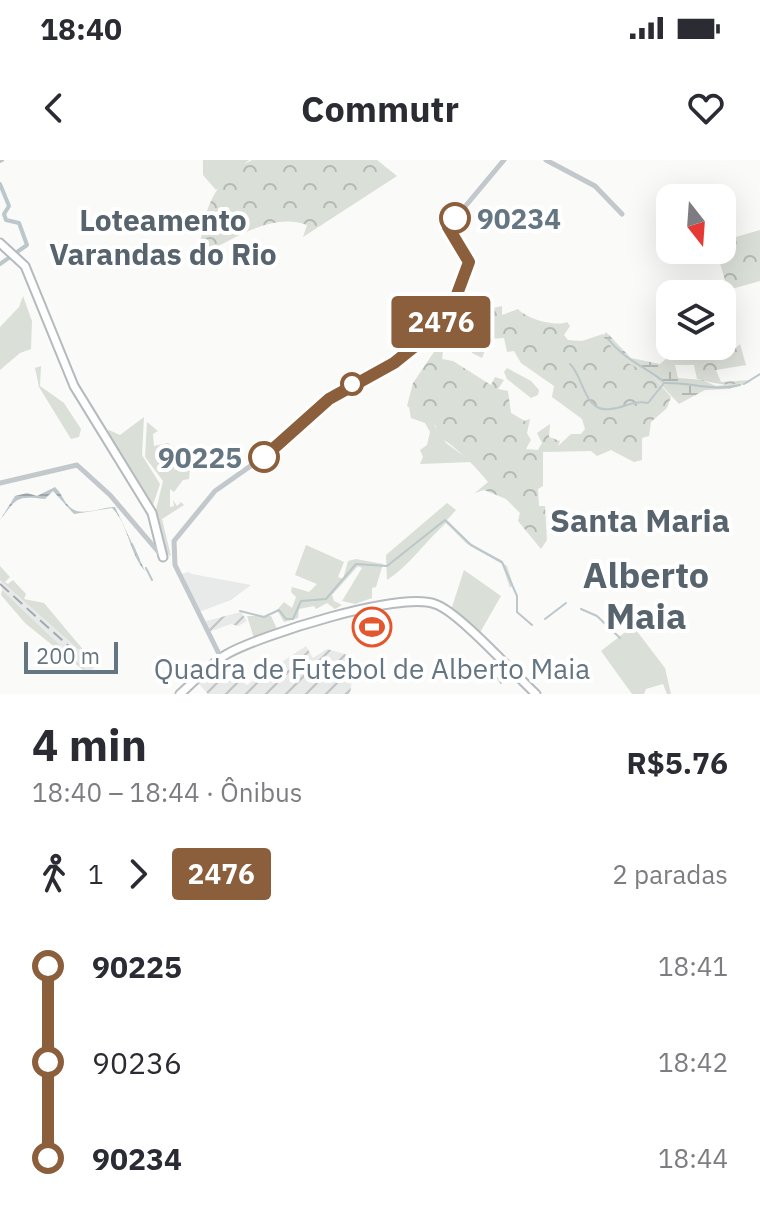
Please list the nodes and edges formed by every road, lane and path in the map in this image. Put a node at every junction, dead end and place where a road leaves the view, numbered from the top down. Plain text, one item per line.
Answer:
1 (504, 160) edge
2 (546, 160) edge
3 (622, 214) dead end
4 (0, 243) edge
5 (0, 483) edge
6 (168, 557) junction
7 (221, 658) junction
8 (180, 694) edge
9 (536, 694) edge

1 - 6 street
2 - 3 street
4 - 6 main road
5 - 6 street
6 - 7 street
7 - 8 main road
7 - 9 main road

